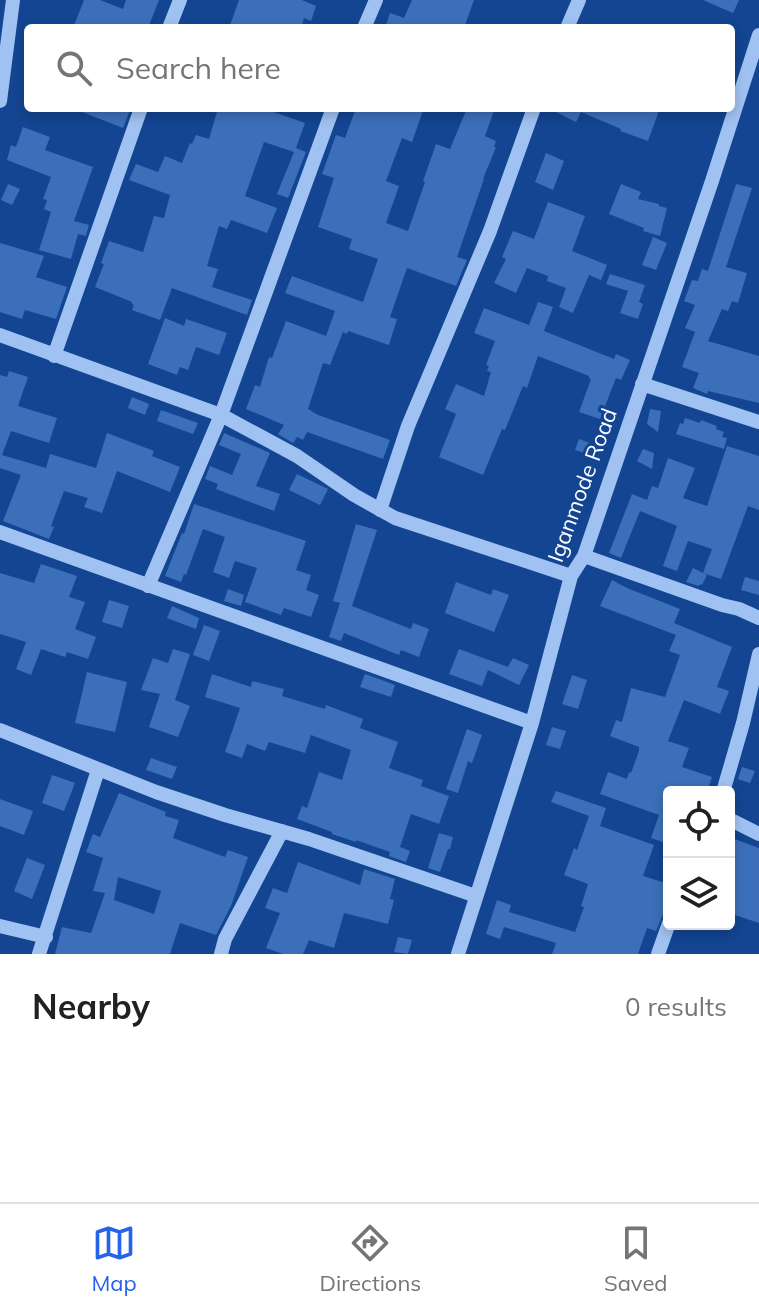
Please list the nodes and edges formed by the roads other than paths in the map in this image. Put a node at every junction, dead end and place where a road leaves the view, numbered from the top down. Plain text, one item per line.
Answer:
1 (13, 0) edge
2 (180, 0) edge
3 (376, 0) edge
4 (579, 0) edge
5 (171, 24) edge
6 (366, 24) edge
7 (569, 24) edge
8 (759, 36) edge
9 (1, 94) edge
10 (735, 110) edge
11 (140, 112) edge
12 (332, 112) edge
13 (533, 112) edge
14 (734, 112) edge
15 (0, 335) edge
16 (54, 356) junction
17 (642, 384) junction
18 (221, 415) junction
19 (759, 422) edge
20 (380, 510) junction
21 (0, 532) edge
22 (584, 556) junction
23 (571, 576) junction
24 (148, 586) junction
25 (759, 618) edge
26 (759, 654) edge
27 (532, 723) junction
28 (0, 730) edge
29 (98, 770) junction
30 (725, 786) edge
31 (735, 822) edge
32 (282, 831) junction
33 (759, 834) edge
34 (476, 896) junction
35 (0, 926) edge
36 (667, 930) edge
37 (46, 937) junction
38 (39, 954) edge
39 (221, 954) edge
40 (459, 954) edge
41 (658, 954) edge

1 - 9 street
2 - 5 street
3 - 6 street
4 - 7 street
8 - 10 street, Iganmode Road
11 - 16 street
12 - 18 street
13 - 20 street
14 - 17 street, Iganmode Road
15 - 16 street
16 - 18 street
17 - 19 street
17 - 22 street, Iganmode Road
18 - 20 street
18 - 24 street
20 - 23 street
21 - 24 street
22 - 23 street, Iganmode Road
22 - 25 street
23 - 27 street, Iganmode Road
24 - 27 street
26 - 30 street
27 - 34 street, Iganmode Road
28 - 29 street
29 - 32 street
29 - 37 street
31 - 33 street
32 - 34 street
32 - 39 street
34 - 40 street, Iganmode Road
35 - 37 street
36 - 41 street
37 - 38 street

